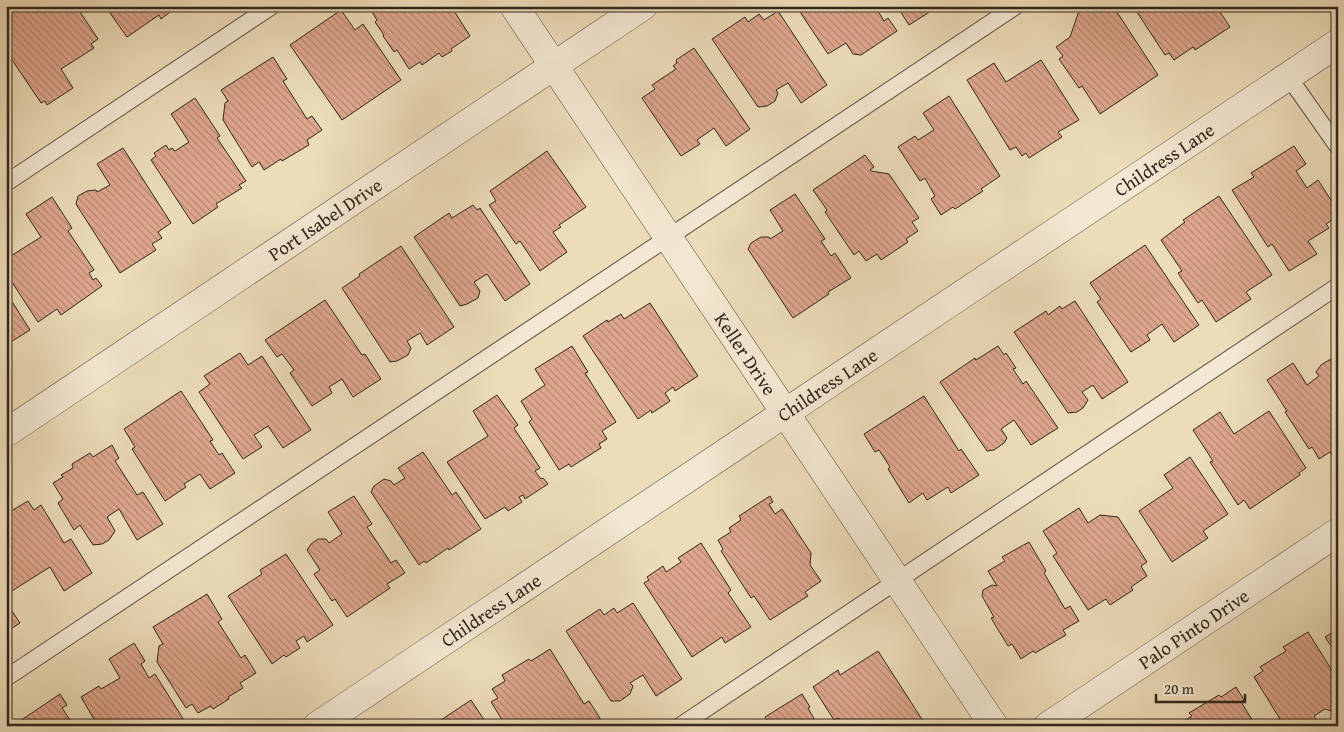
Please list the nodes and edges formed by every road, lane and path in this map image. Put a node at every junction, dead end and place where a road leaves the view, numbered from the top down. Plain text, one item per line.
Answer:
1 (272, 6) edge
2 (514, 6) edge
3 (643, 6) edge
4 (1016, 6) edge
5 (1338, 43) edge
6 (554, 66) junction
7 (1288, 76) junction
8 (1338, 147) edge
9 (6, 183) edge
10 (668, 237) junction
11 (1338, 286) edge
12 (785, 412) junction
13 (6, 433) edge
14 (1338, 532) edge
15 (897, 580) junction
16 (6, 678) edge
17 (317, 726) edge
18 (680, 726) edge
19 (994, 726) edge
20 (1048, 726) edge

1 - 9 lane
2 - 6 street, Keller Drive
3 - 6 street, Port Isabel Drive
4 - 10 lane
5 - 7 street, Childress Lane
6 - 10 street, Keller Drive
6 - 13 street, Port Isabel Drive
7 - 8 lane
7 - 12 street, Childress Lane
10 - 12 street, Keller Drive
10 - 16 lane
11 - 15 lane
12 - 15 street, Keller Drive
12 - 17 street, Childress Lane
14 - 20 street, Palo Pinto Drive
15 - 18 lane
15 - 19 street, Keller Drive

